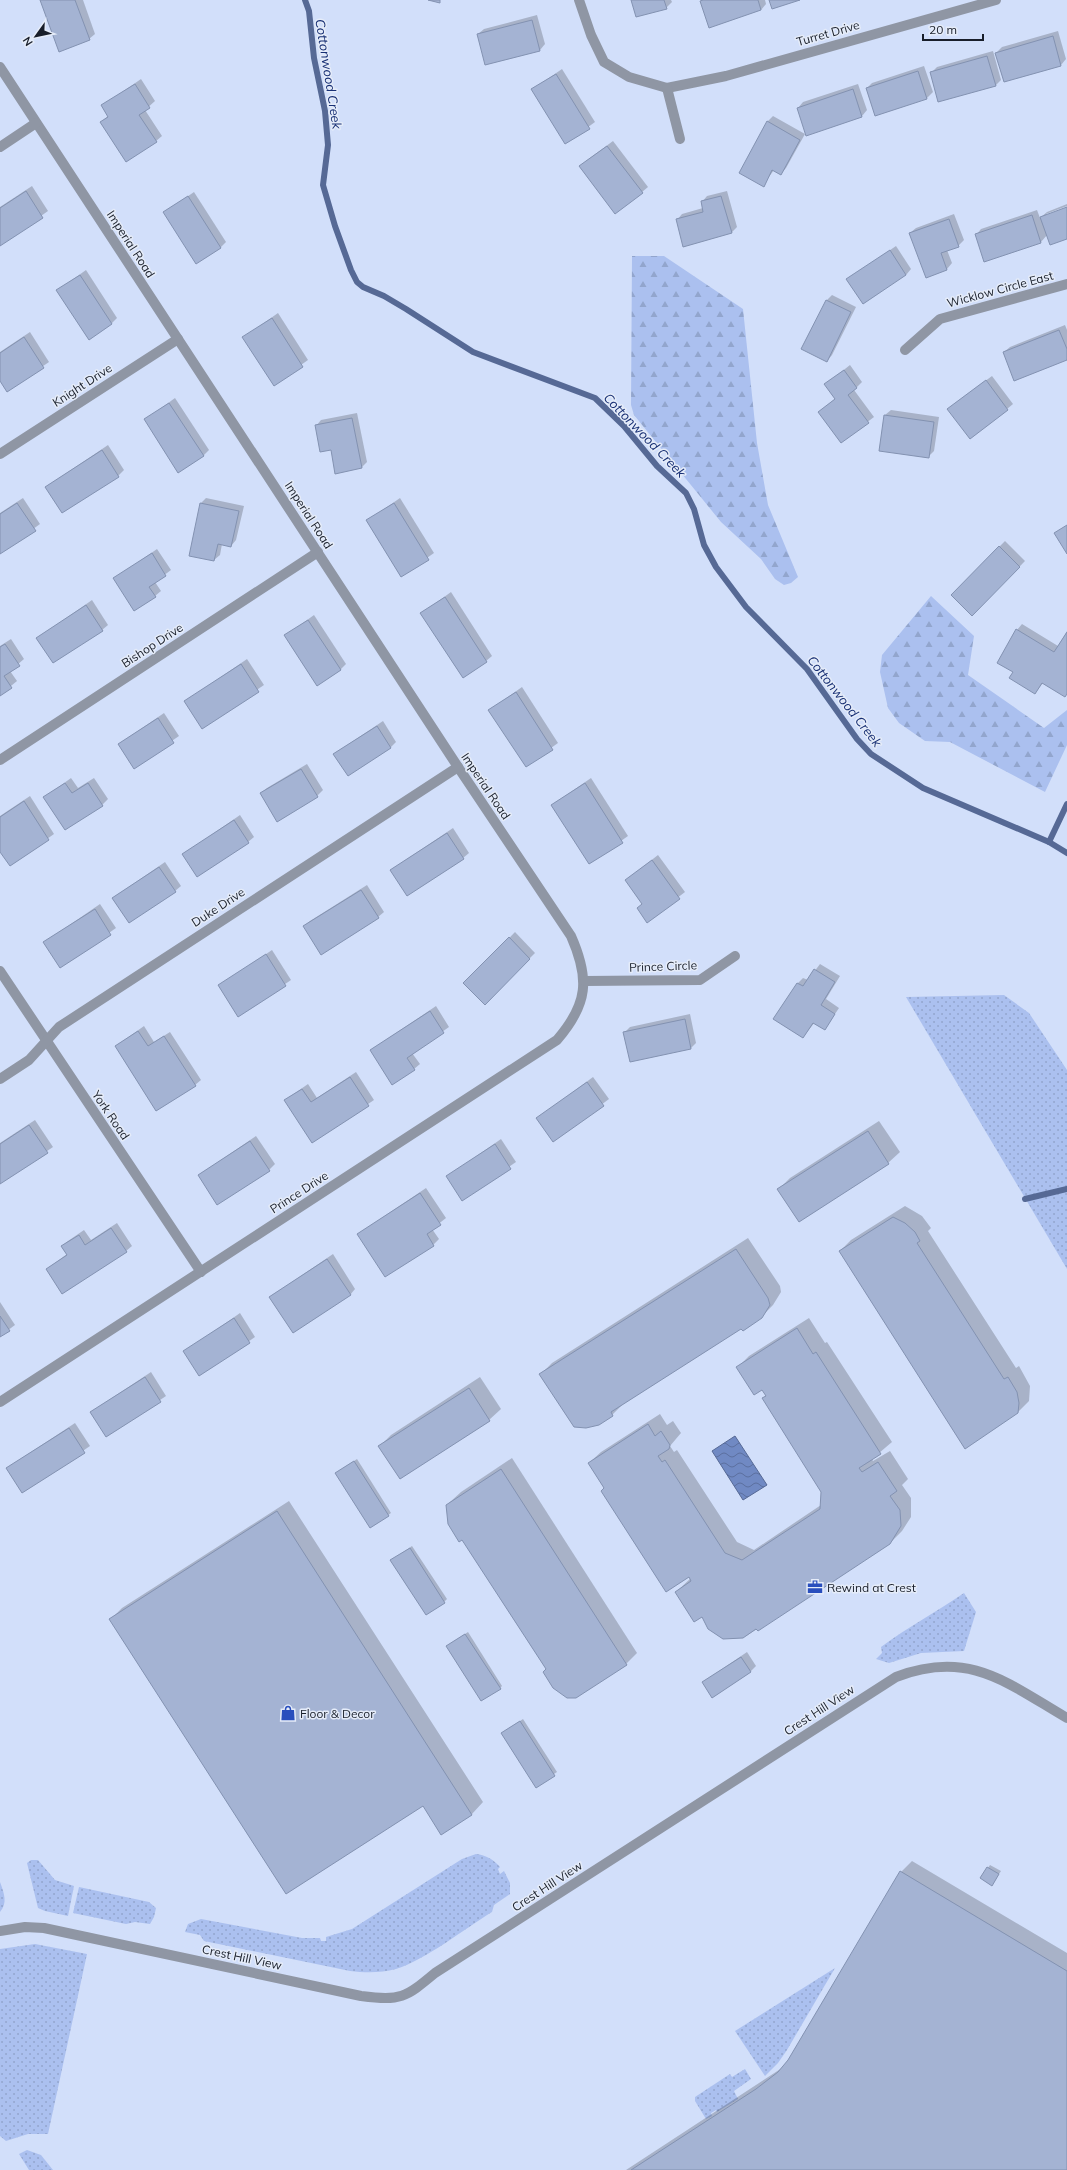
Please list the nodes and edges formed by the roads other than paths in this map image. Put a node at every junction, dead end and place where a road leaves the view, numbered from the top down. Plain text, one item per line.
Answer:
1 (579, 0) edge
2 (996, 0) edge
3 (0, 67) edge
4 (667, 88) junction
5 (36, 123) junction
6 (680, 139) dead end
7 (0, 147) edge
8 (1067, 284) edge
9 (178, 339) junction
10 (905, 350) dead end
11 (0, 454) edge
12 (318, 552) junction
13 (0, 760) edge
14 (458, 767) junction
15 (735, 956) dead end
16 (0, 971) edge
17 (585, 981) junction
18 (46, 1042) junction
19 (0, 1079) edge
20 (201, 1272) junction
21 (0, 1402) edge
22 (1067, 1718) edge
23 (0, 1931) edge

1 - 4 street, Turret Drive
2 - 4 street, Turret Drive
3 - 5 street, Imperial Road
4 - 6 street
5 - 7 street
5 - 9 street, Imperial Road
8 - 10 street, Wicklow Circle East
9 - 11 street, Knight Drive
9 - 12 street, Imperial Road
12 - 13 street, Bishop Drive
12 - 14 street, Imperial Road
14 - 17 street, Imperial Road
14 - 18 street, Duke Drive
15 - 17 street, Prince Circle
16 - 18 street, York Road
17 - 20 street, Prince Drive
18 - 19 street, Duke Drive
18 - 20 street, York Road
20 - 21 street, Prince Drive
22 - 23 street, Crest Hill View

